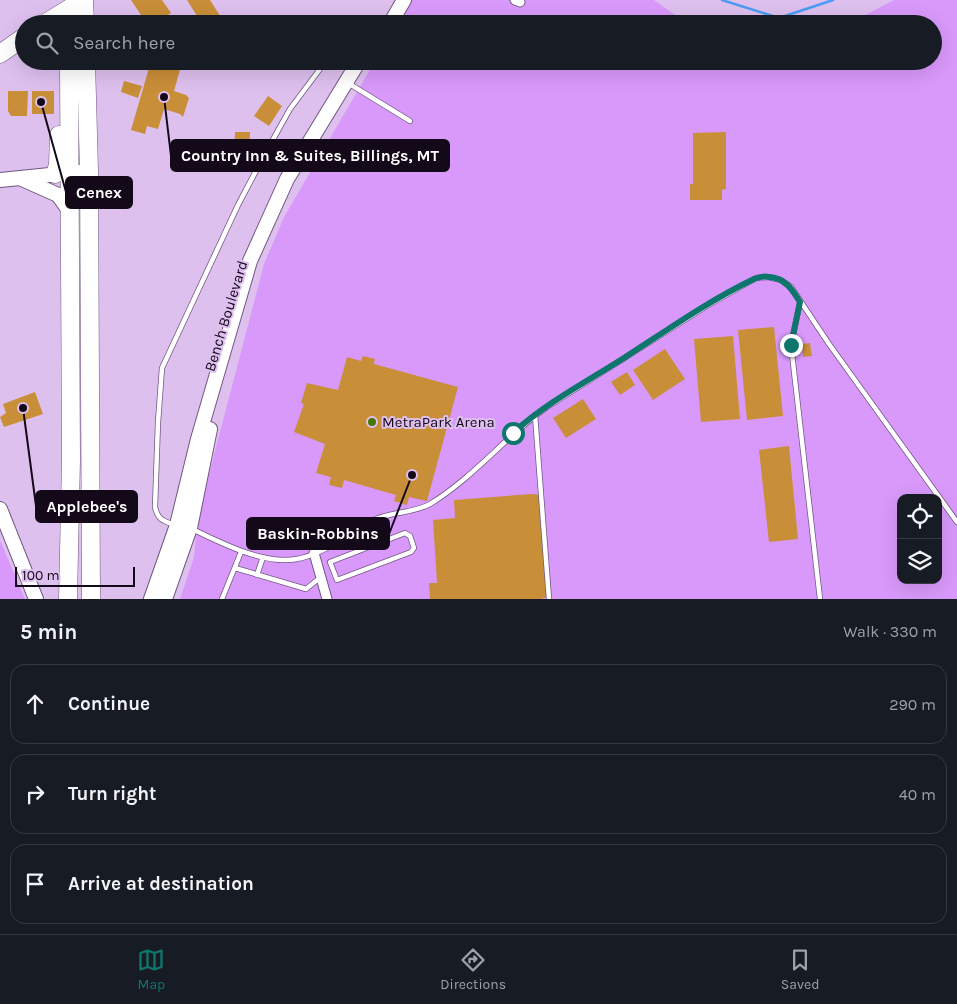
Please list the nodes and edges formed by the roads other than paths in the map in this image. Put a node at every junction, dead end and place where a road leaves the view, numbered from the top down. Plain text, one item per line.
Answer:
1 (394, 0) edge
2 (404, 0) edge
3 (76, 8) edge
4 (62, 15) edge
5 (385, 15) edge
6 (395, 15) edge
7 (15, 44) edge
8 (0, 54) edge
9 (69, 70) edge
10 (86, 70) edge
11 (319, 70) edge
12 (355, 70) edge
13 (361, 70) edge
14 (350, 84) junction
15 (410, 121) dead end
16 (89, 171) junction
17 (62, 173) junction
18 (22, 179) junction
19 (0, 180) edge
20 (70, 212) junction
21 (800, 302) junction
22 (535, 415) junction
23 (0, 509) edge
24 (957, 522) edge
25 (184, 527) junction
26 (360, 528) junction
27 (369, 547) junction
28 (241, 552) junction
29 (314, 553) junction
30 (263, 557) junction
31 (235, 568) junction
32 (257, 574) junction
33 (322, 577) junction
34 (36, 599) edge
35 (68, 599) edge
36 (90, 599) edge
37 (151, 599) edge
38 (165, 599) edge
39 (222, 599) edge
40 (327, 599) edge
41 (549, 599) edge
42 (820, 599) edge

1 - 5 main road
2 - 6 main road
3 - 4 highway
7 - 8 highway
9 - 17 highway
10 - 16 highway
11 - 25 lane
12 - 14 main road
13 - 14 main road
14 - 15 lane
14 - 25 main road
16 - 17 main road
16 - 36 highway
17 - 18 main road
17 - 20 highway
18 - 19 main road
18 - 20 main road
20 - 35 highway
21 - 22 lane
21 - 24 lane
21 - 42 lane
22 - 26 lane
22 - 41 lane
23 - 34 main road
25 - 28 lane
25 - 37 main road
25 - 38 main road
26 - 27 lane
26 - 29 lane
27 - 27 lane
28 - 30 lane
28 - 31 lane
29 - 30 lane
29 - 33 street
30 - 32 lane
31 - 32 lane
31 - 39 lane
32 - 33 lane
33 - 40 street

